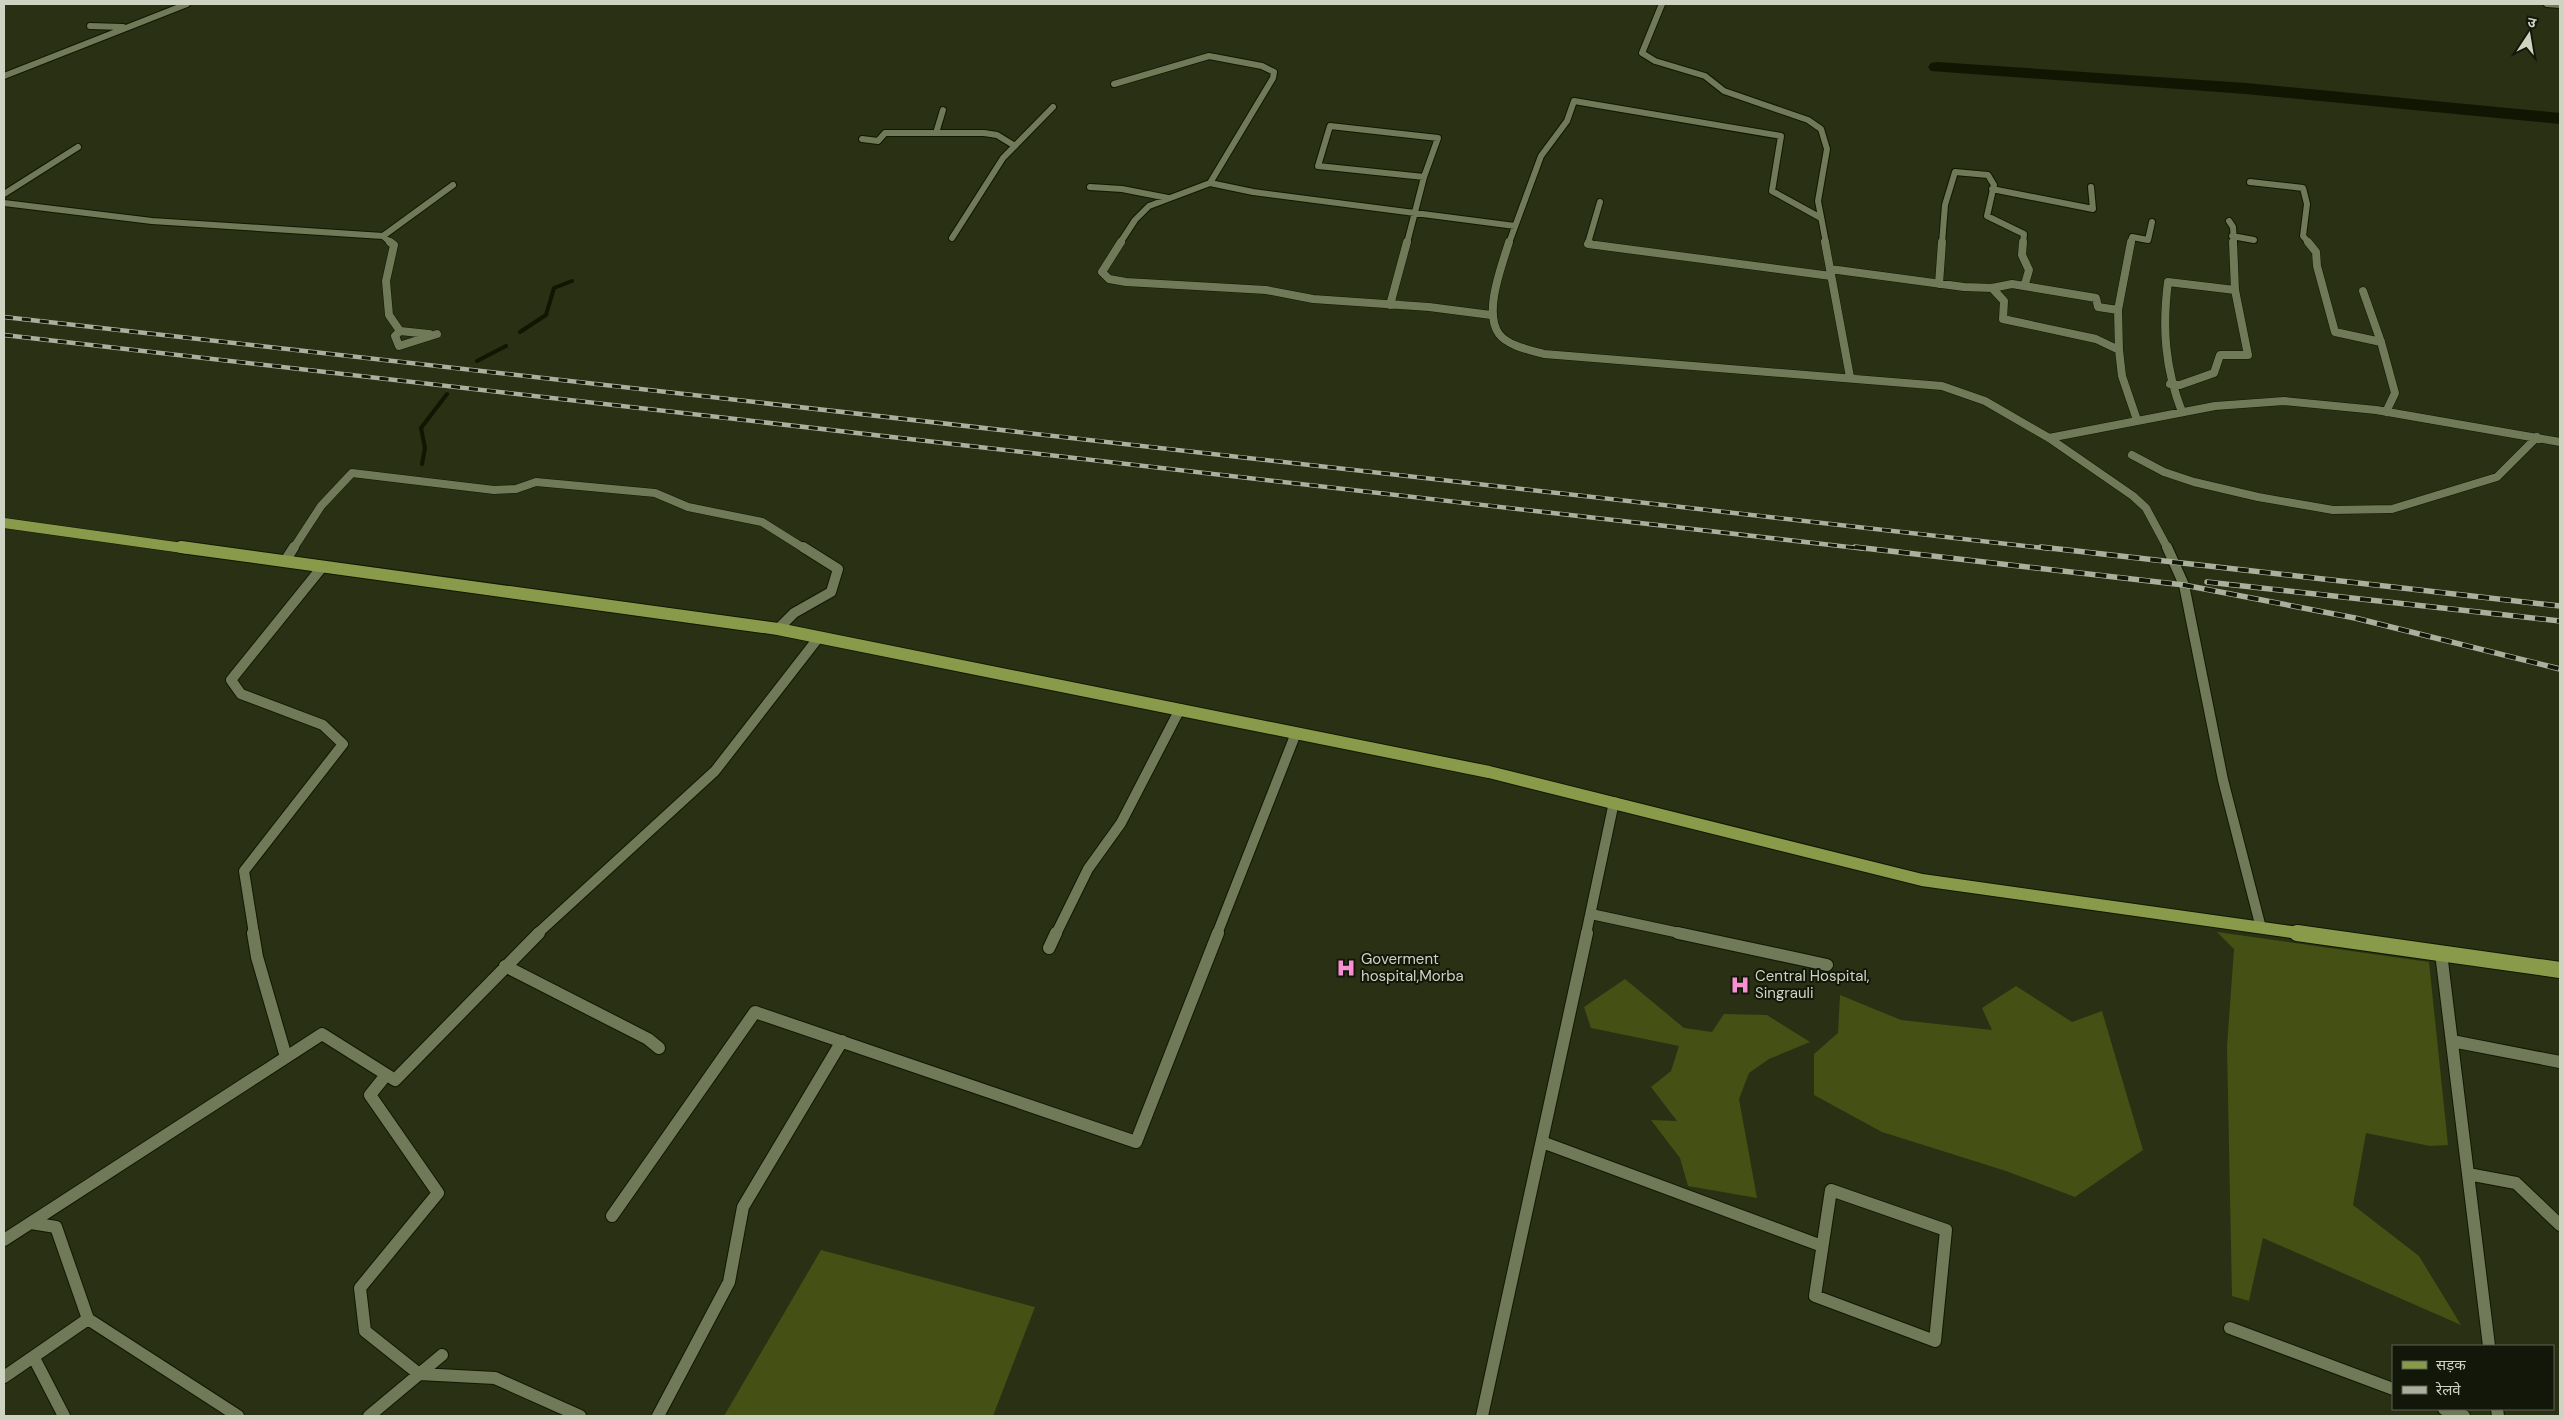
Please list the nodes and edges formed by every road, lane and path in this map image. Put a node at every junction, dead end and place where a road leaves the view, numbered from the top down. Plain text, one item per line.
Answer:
1 (187, 4) edge
2 (1662, 4) edge
3 (2547, 4) edge
4 (2560, 5) edge
5 (90, 26) dead end
6 (124, 28) junction
7 (4, 76) edge
8 (1114, 84) dead end
9 (1052, 107) dead end
10 (944, 110) dead end
11 (936, 133) junction
12 (862, 139) dead end
13 (1015, 146) junction
14 (78, 147) dead end
15 (1424, 177) junction
16 (2250, 182) dead end
17 (1210, 183) junction
18 (453, 185) dead end
19 (1090, 187) dead end
20 (2091, 187) dead end
21 (1992, 189) junction
22 (4, 194) edge
23 (1169, 198) junction
24 (1600, 202) dead end
25 (4, 203) edge
26 (1414, 213) junction
27 (1821, 218) junction
28 (2229, 221) dead end
29 (2152, 222) dead end
30 (1515, 226) junction
31 (383, 236) junction
32 (2232, 236) junction
33 (952, 238) dead end
34 (2254, 240) dead end
35 (1831, 273) junction
36 (1939, 284) junction
37 (2025, 284) dead end
38 (1992, 288) junction
39 (2236, 290) junction
40 (2363, 291) dead end
41 (1390, 305) junction
42 (2118, 310) junction
43 (1491, 315) junction
44 (400, 331) dead end
45 (2381, 342) junction
46 (2119, 350) junction
47 (1850, 377) junction
48 (2170, 384) junction
49 (2182, 412) junction
50 (2386, 412) junction
51 (2136, 420) junction
52 (2536, 437) junction
53 (2048, 438) junction
54 (2560, 442) edge
55 (2132, 455) dead end
56 (4, 523) edge
57 (285, 561) junction
58 (323, 566) junction
59 (778, 629) junction
60 (819, 637) junction
61 (1180, 709) junction
62 (1296, 733) junction
63 (1614, 802) junction
64 (1591, 914) junction
65 (2261, 928) junction
66 (1049, 948) dead end
67 (2441, 953) junction
68 (1827, 965) dead end
69 (505, 966) junction
70 (2560, 970) edge
71 (842, 1041) junction
72 (2452, 1041) junction
73 (659, 1048) dead end
74 (286, 1058) junction
75 (2560, 1062) edge
76 (386, 1075) junction
77 (1542, 1142) junction
78 (2468, 1174) junction
79 (612, 1216) dead end
80 (31, 1223) junction
81 (2560, 1225) edge
82 (4, 1240) edge
83 (1822, 1246) junction
84 (88, 1319) junction
85 (2230, 1328) dead end
86 (2489, 1345) edge
87 (442, 1355) dead end
88 (34, 1358) junction
89 (419, 1374) junction
90 (4, 1377) edge
91 (2392, 1390) edge
92 (2447, 1410) edge
93 (64, 1416) edge
94 (238, 1416) edge
95 (369, 1416) edge
96 (580, 1416) edge
97 (658, 1416) edge
98 (1482, 1416) edge
99 (2464, 1416) edge

1 - 6 street
2 - 27 street
3 - 4 street
5 - 6 street
6 - 7 street
8 - 17 street
9 - 13 street
10 - 11 street
11 - 12 street
11 - 13 street
13 - 33 street
14 - 22 street
15 - 15 street
15 - 26 street
16 - 45 street
17 - 23 street
17 - 26 street
18 - 31 street
19 - 23 street
20 - 21 street
21 - 36 street
21 - 37 street
23 - 41 street
24 - 35 street
25 - 31 street
26 - 30 street
26 - 41 street
27 - 30 street
27 - 35 street
28 - 32 street
29 - 42 street
30 - 43 street
31 - 44 street
32 - 34 street
32 - 39 street
35 - 36 street
35 - 47 street
36 - 38 street
38 - 42 street
38 - 46 street
39 - 48 street
39 - 48 street
40 - 45 street
41 - 43 street
42 - 46 street
43 - 47 street
45 - 50 street
46 - 51 street
47 - 53 street
48 - 49 street
49 - 50 street
49 - 51 street
50 - 52 street
51 - 53 street
52 - 54 street
52 - 55 street
53 - 65 street
56 - 57 main road
57 - 58 main road
57 - 59 street
58 - 59 main road
58 - 74 street
59 - 60 main road
60 - 61 main road
60 - 69 street
61 - 62 main road
61 - 66 street
62 - 63 main road
62 - 71 street
63 - 64 street
63 - 65 main road
64 - 68 street
64 - 77 street
65 - 67 main road
67 - 70 main road
67 - 72 street
69 - 73 street
69 - 76 street
71 - 79 street
71 - 97 street
72 - 75 street
72 - 78 street
74 - 76 street
74 - 80 street
76 - 89 street
77 - 83 street
77 - 98 street
78 - 81 street
78 - 86 street
80 - 82 street
80 - 84 street
83 - 83 street
84 - 88 street
84 - 94 street
85 - 91 street
87 - 89 street
88 - 90 street
88 - 93 street
89 - 95 street
89 - 96 street
92 - 99 street

